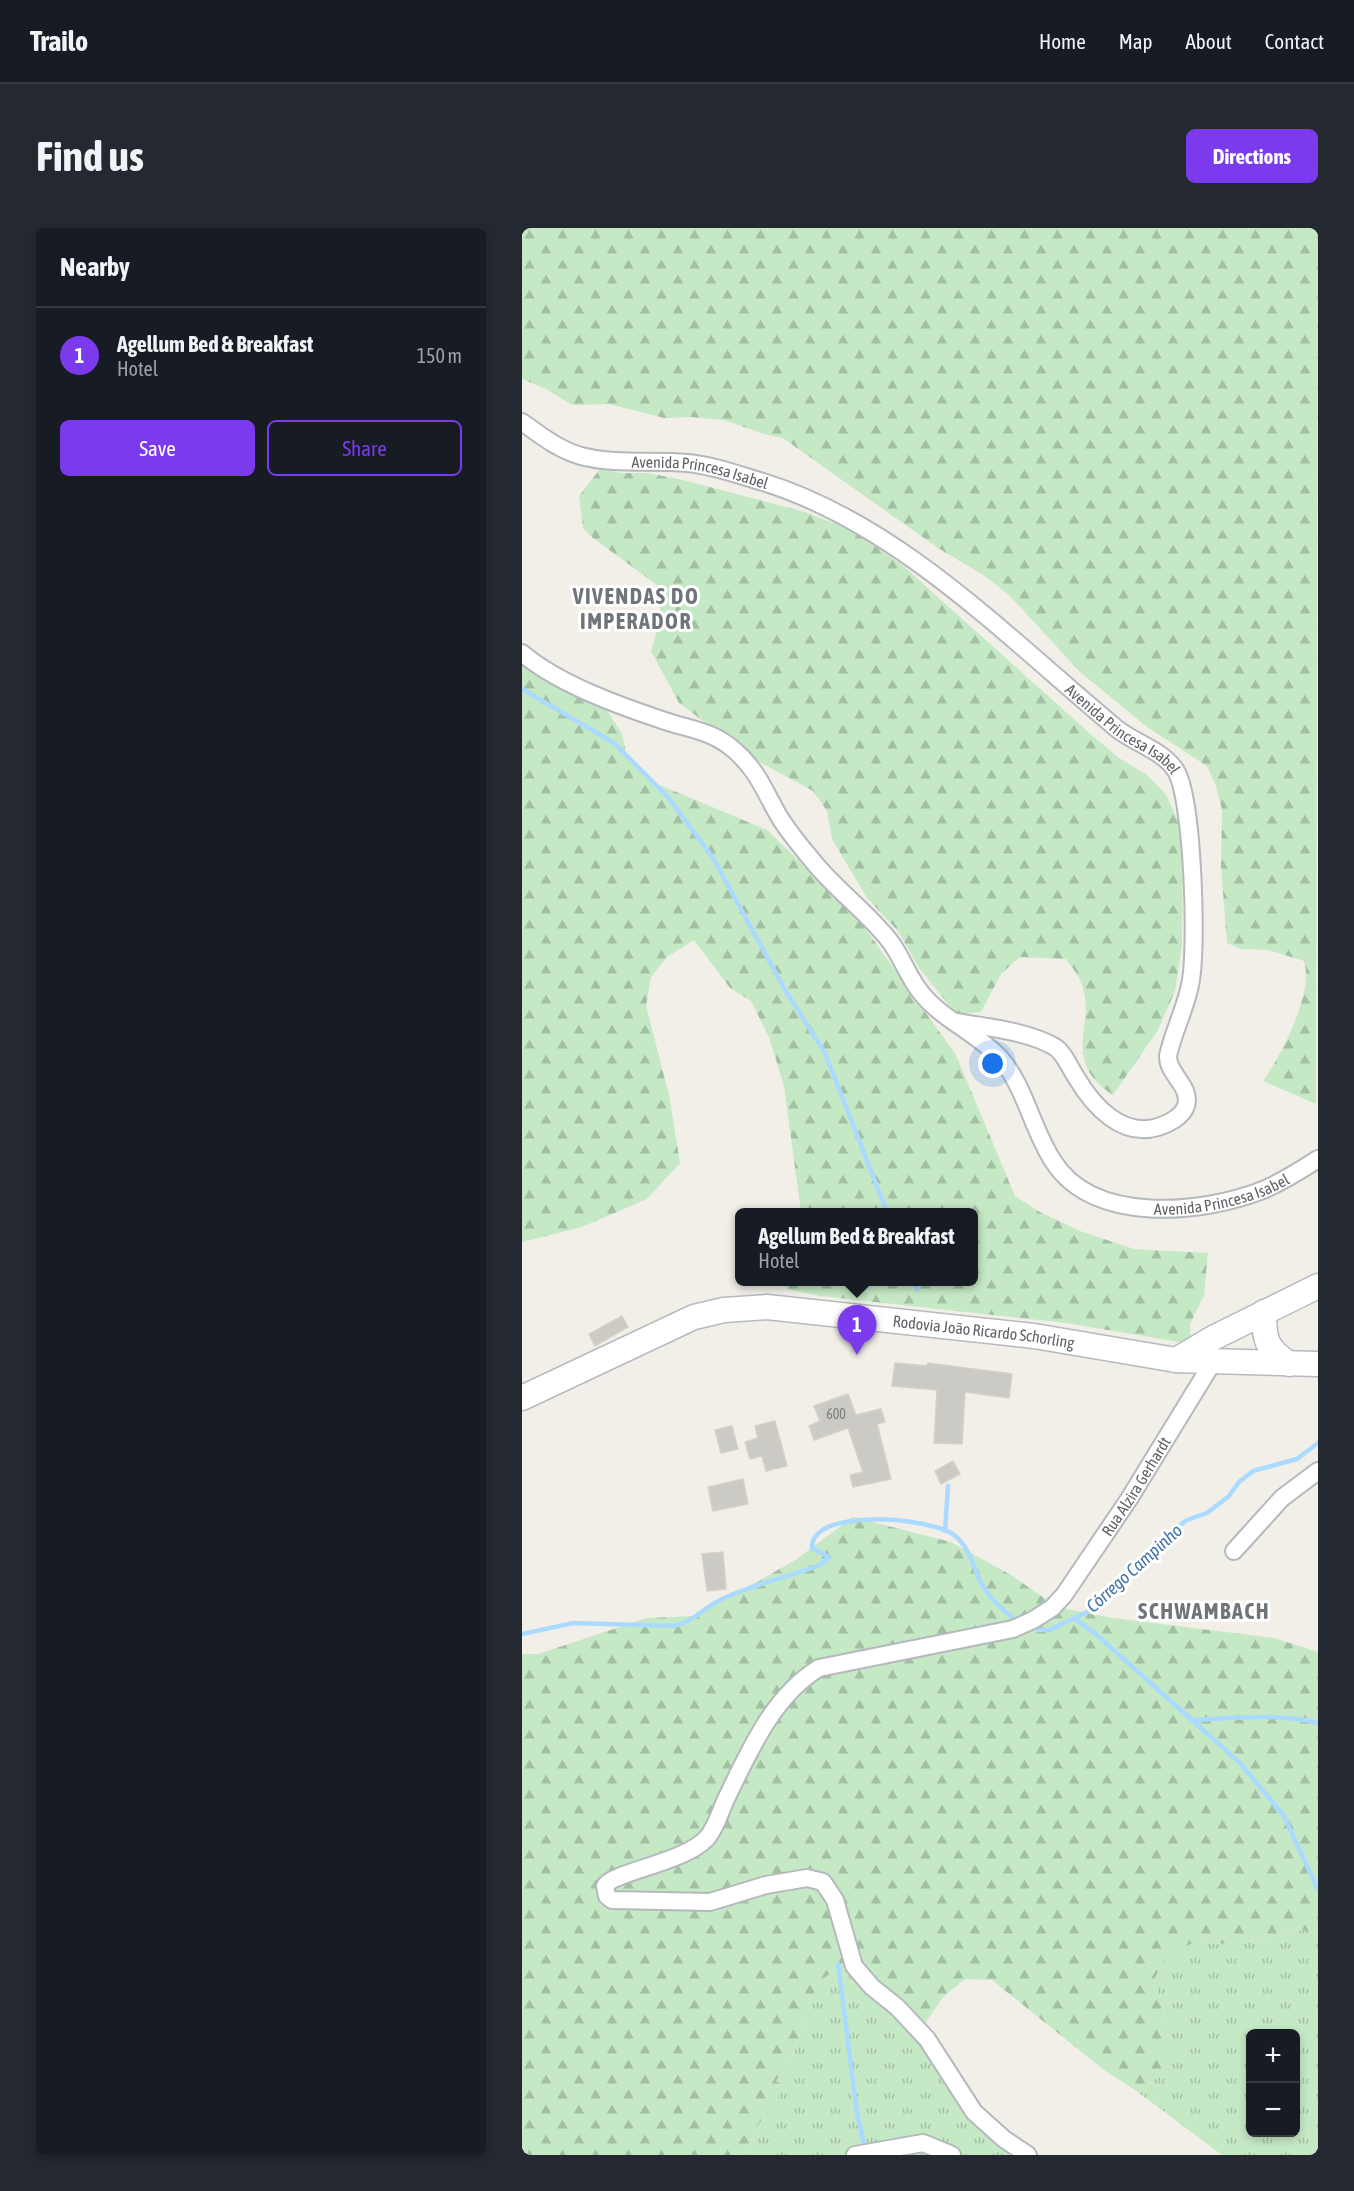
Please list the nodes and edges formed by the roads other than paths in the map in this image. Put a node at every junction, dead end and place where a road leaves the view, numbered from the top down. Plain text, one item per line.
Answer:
1 (522, 422) edge
2 (522, 653) edge
3 (958, 1022) junction
4 (1318, 1159) edge
5 (1318, 1287) edge
6 (1264, 1312) junction
7 (1176, 1360) junction
8 (1214, 1362) junction
9 (1288, 1364) junction
10 (1318, 1364) edge
11 (522, 1398) edge
12 (1318, 1471) edge
13 (1234, 1551) dead end
14 (855, 2155) edge
15 (952, 2155) edge
16 (1028, 2155) edge

1 - 3 street, Avenida Princesa Isabel
2 - 3 street, Avenida Princesa Isabel
3 - 4 street, Avenida Princesa Isabel
5 - 6 main road
6 - 7 main road
6 - 9 main road
7 - 8 main road, Rodovia João Ricardo Schorling
7 - 11 main road, Rodovia João Ricardo Schorling
8 - 9 main road, Rodovia João Ricardo Schorling
8 - 16 street, Rua Alzira Gerhardt
9 - 10 main road, Rodovia João Ricardo Schorling
12 - 13 street
14 - 15 street

